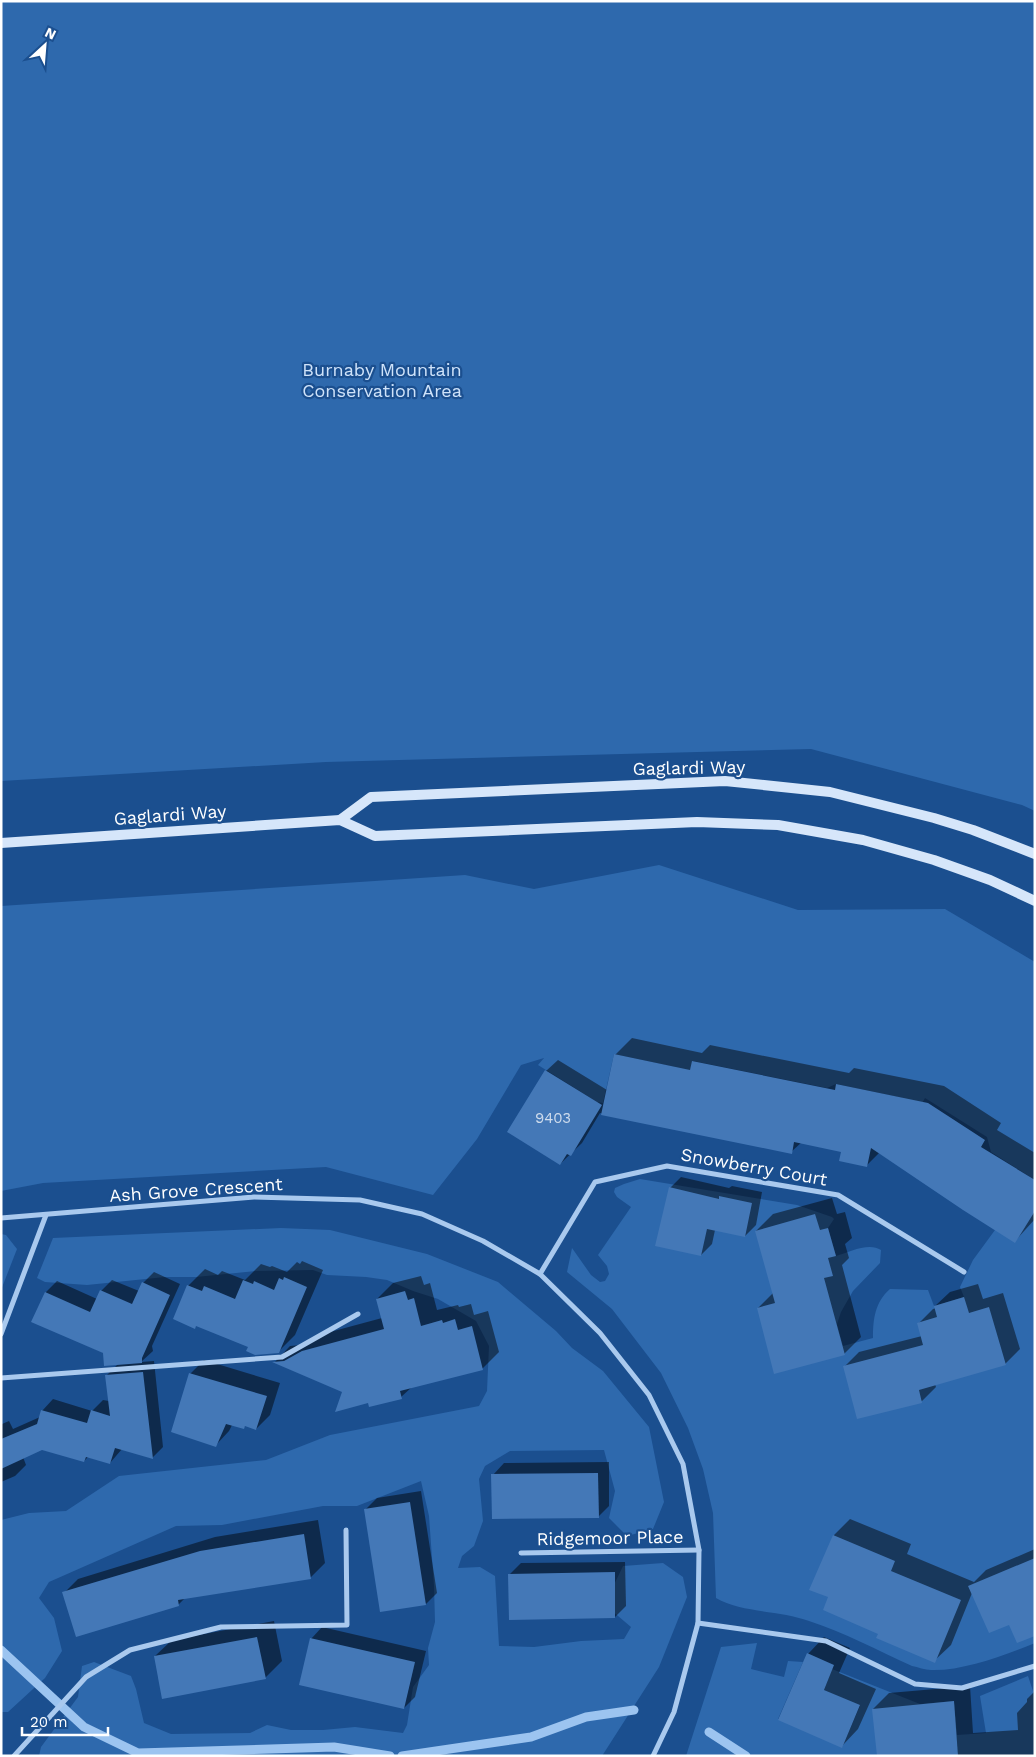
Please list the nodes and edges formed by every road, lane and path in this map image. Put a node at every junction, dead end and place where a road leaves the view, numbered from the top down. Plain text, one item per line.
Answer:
1 (340, 820) junction
2 (1, 842) edge
3 (1035, 854) edge
4 (1035, 901) edge
5 (46, 1215) junction
6 (1, 1218) edge
7 (964, 1272) dead end
8 (540, 1274) junction
9 (358, 1314) dead end
10 (1, 1334) edge
11 (1, 1371) edge
12 (2, 1378) edge
13 (346, 1530) dead end
14 (699, 1550) junction
15 (521, 1552) dead end
16 (698, 1623) junction
17 (1035, 1666) edge
18 (14, 1756) edge
19 (653, 1756) edge

1 - 2 main road, Gaglardi Way
1 - 3 main road, Gaglardi Way
1 - 4 main road, Gaglardi Way
5 - 6 street, Ash Grove Crescent
5 - 8 street, Ash Grove Crescent
5 - 10 street
7 - 8 street, Snowberry Court
8 - 14 street, Ash Grove Crescent
9 - 12 street
11 - 12 street
13 - 18 street
14 - 15 street, Ridgemoor Place
14 - 16 street, Ash Grove Crescent
16 - 17 street
16 - 19 street, Ash Grove Crescent

